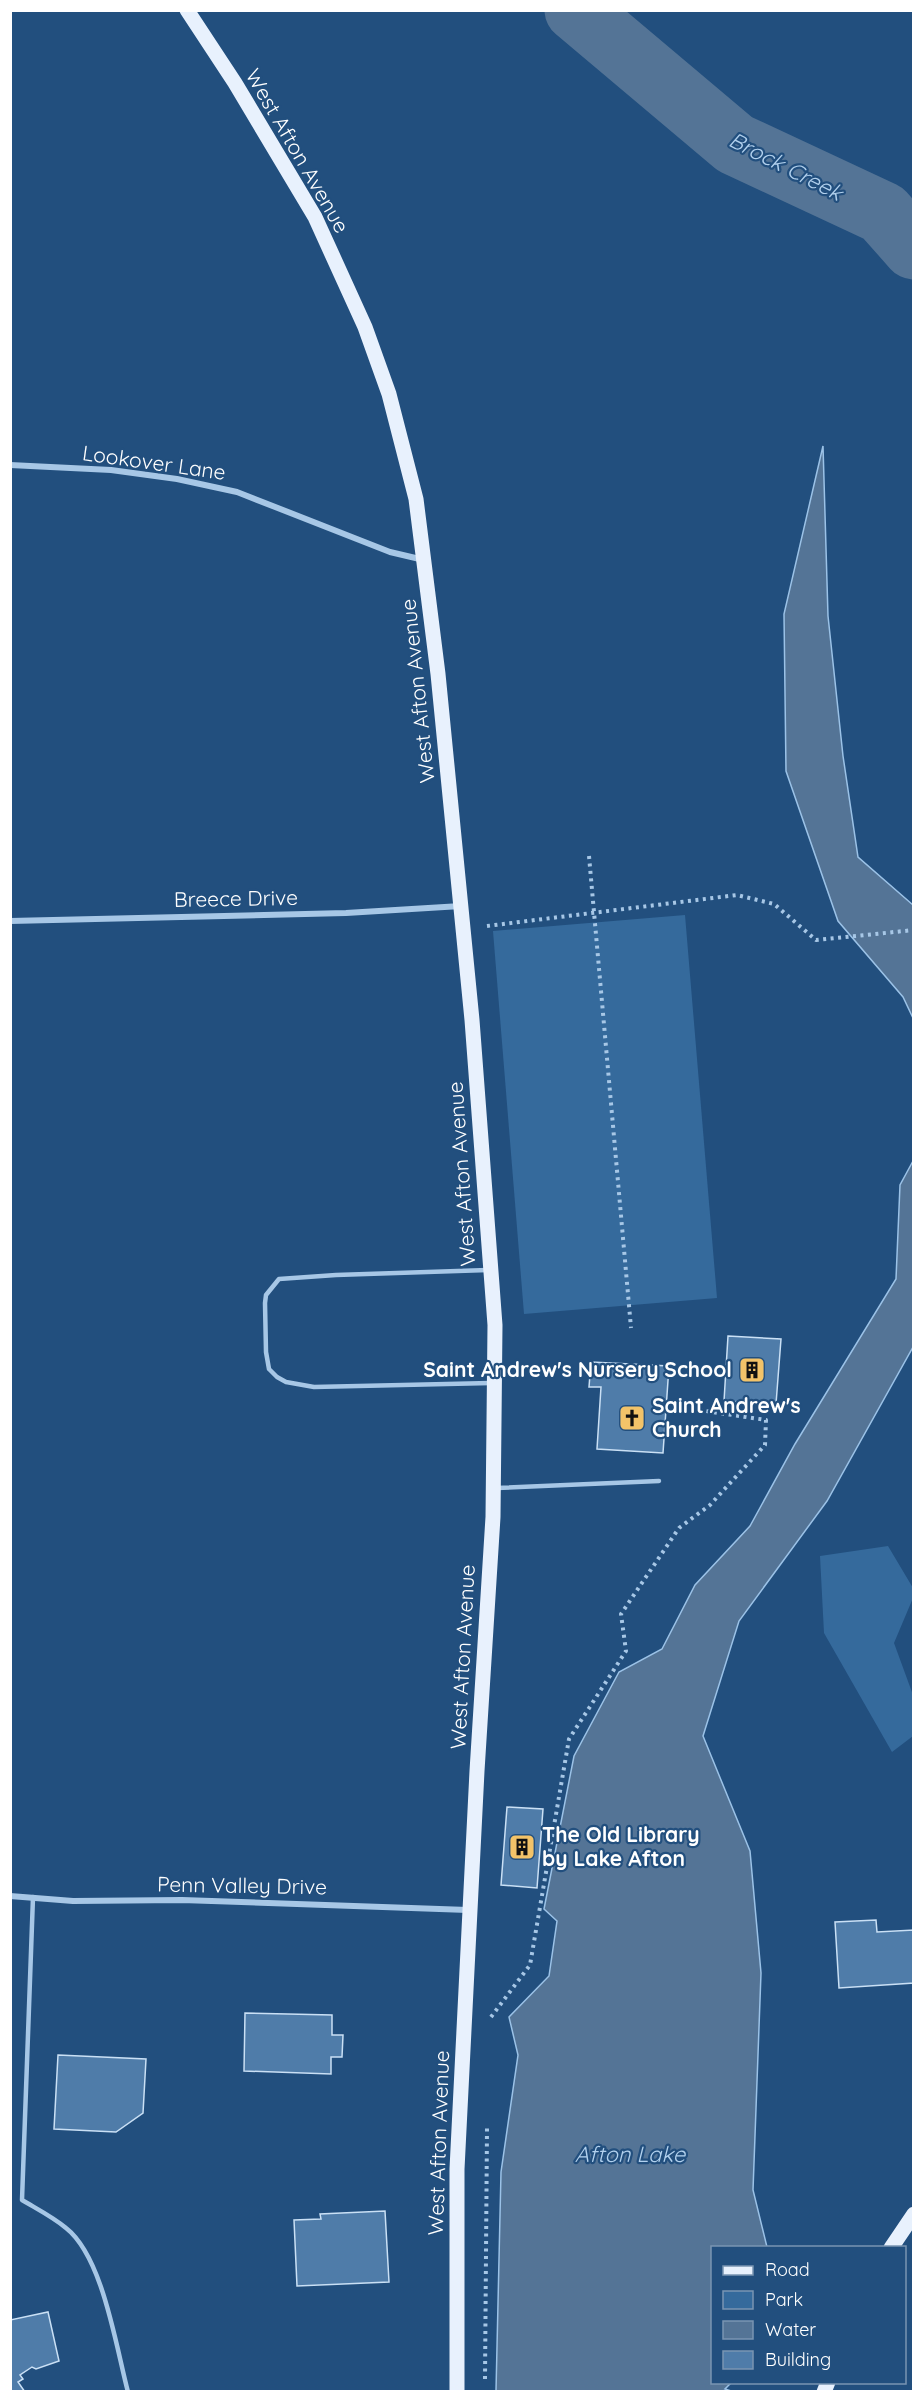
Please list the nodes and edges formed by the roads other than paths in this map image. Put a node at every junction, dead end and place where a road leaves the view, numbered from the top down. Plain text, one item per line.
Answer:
1 (187, 10) edge
2 (10, 465) edge
3 (424, 561) junction
4 (461, 906) junction
5 (10, 921) edge
6 (491, 1270) junction
7 (495, 1383) junction
8 (659, 1481) dead end
9 (494, 1489) junction
10 (10, 1896) edge
11 (33, 1896) junction
12 (472, 1910) junction
13 (914, 2214) edge
14 (892, 2246) edge
15 (128, 2391) edge
16 (457, 2391) edge

1 - 3 main road, West Afton Avenue
2 - 3 street, Lookover Lane
3 - 4 main road, West Afton Avenue
4 - 5 street, Breece Drive
4 - 6 main road, West Afton Avenue
6 - 7 main road, West Afton Avenue
6 - 7 lane
7 - 9 main road, West Afton Avenue
8 - 9 lane
9 - 12 main road, West Afton Avenue
10 - 11 street, Penn Valley Drive
11 - 12 street, Penn Valley Drive
11 - 15 lane
12 - 16 main road, West Afton Avenue
13 - 14 main road

